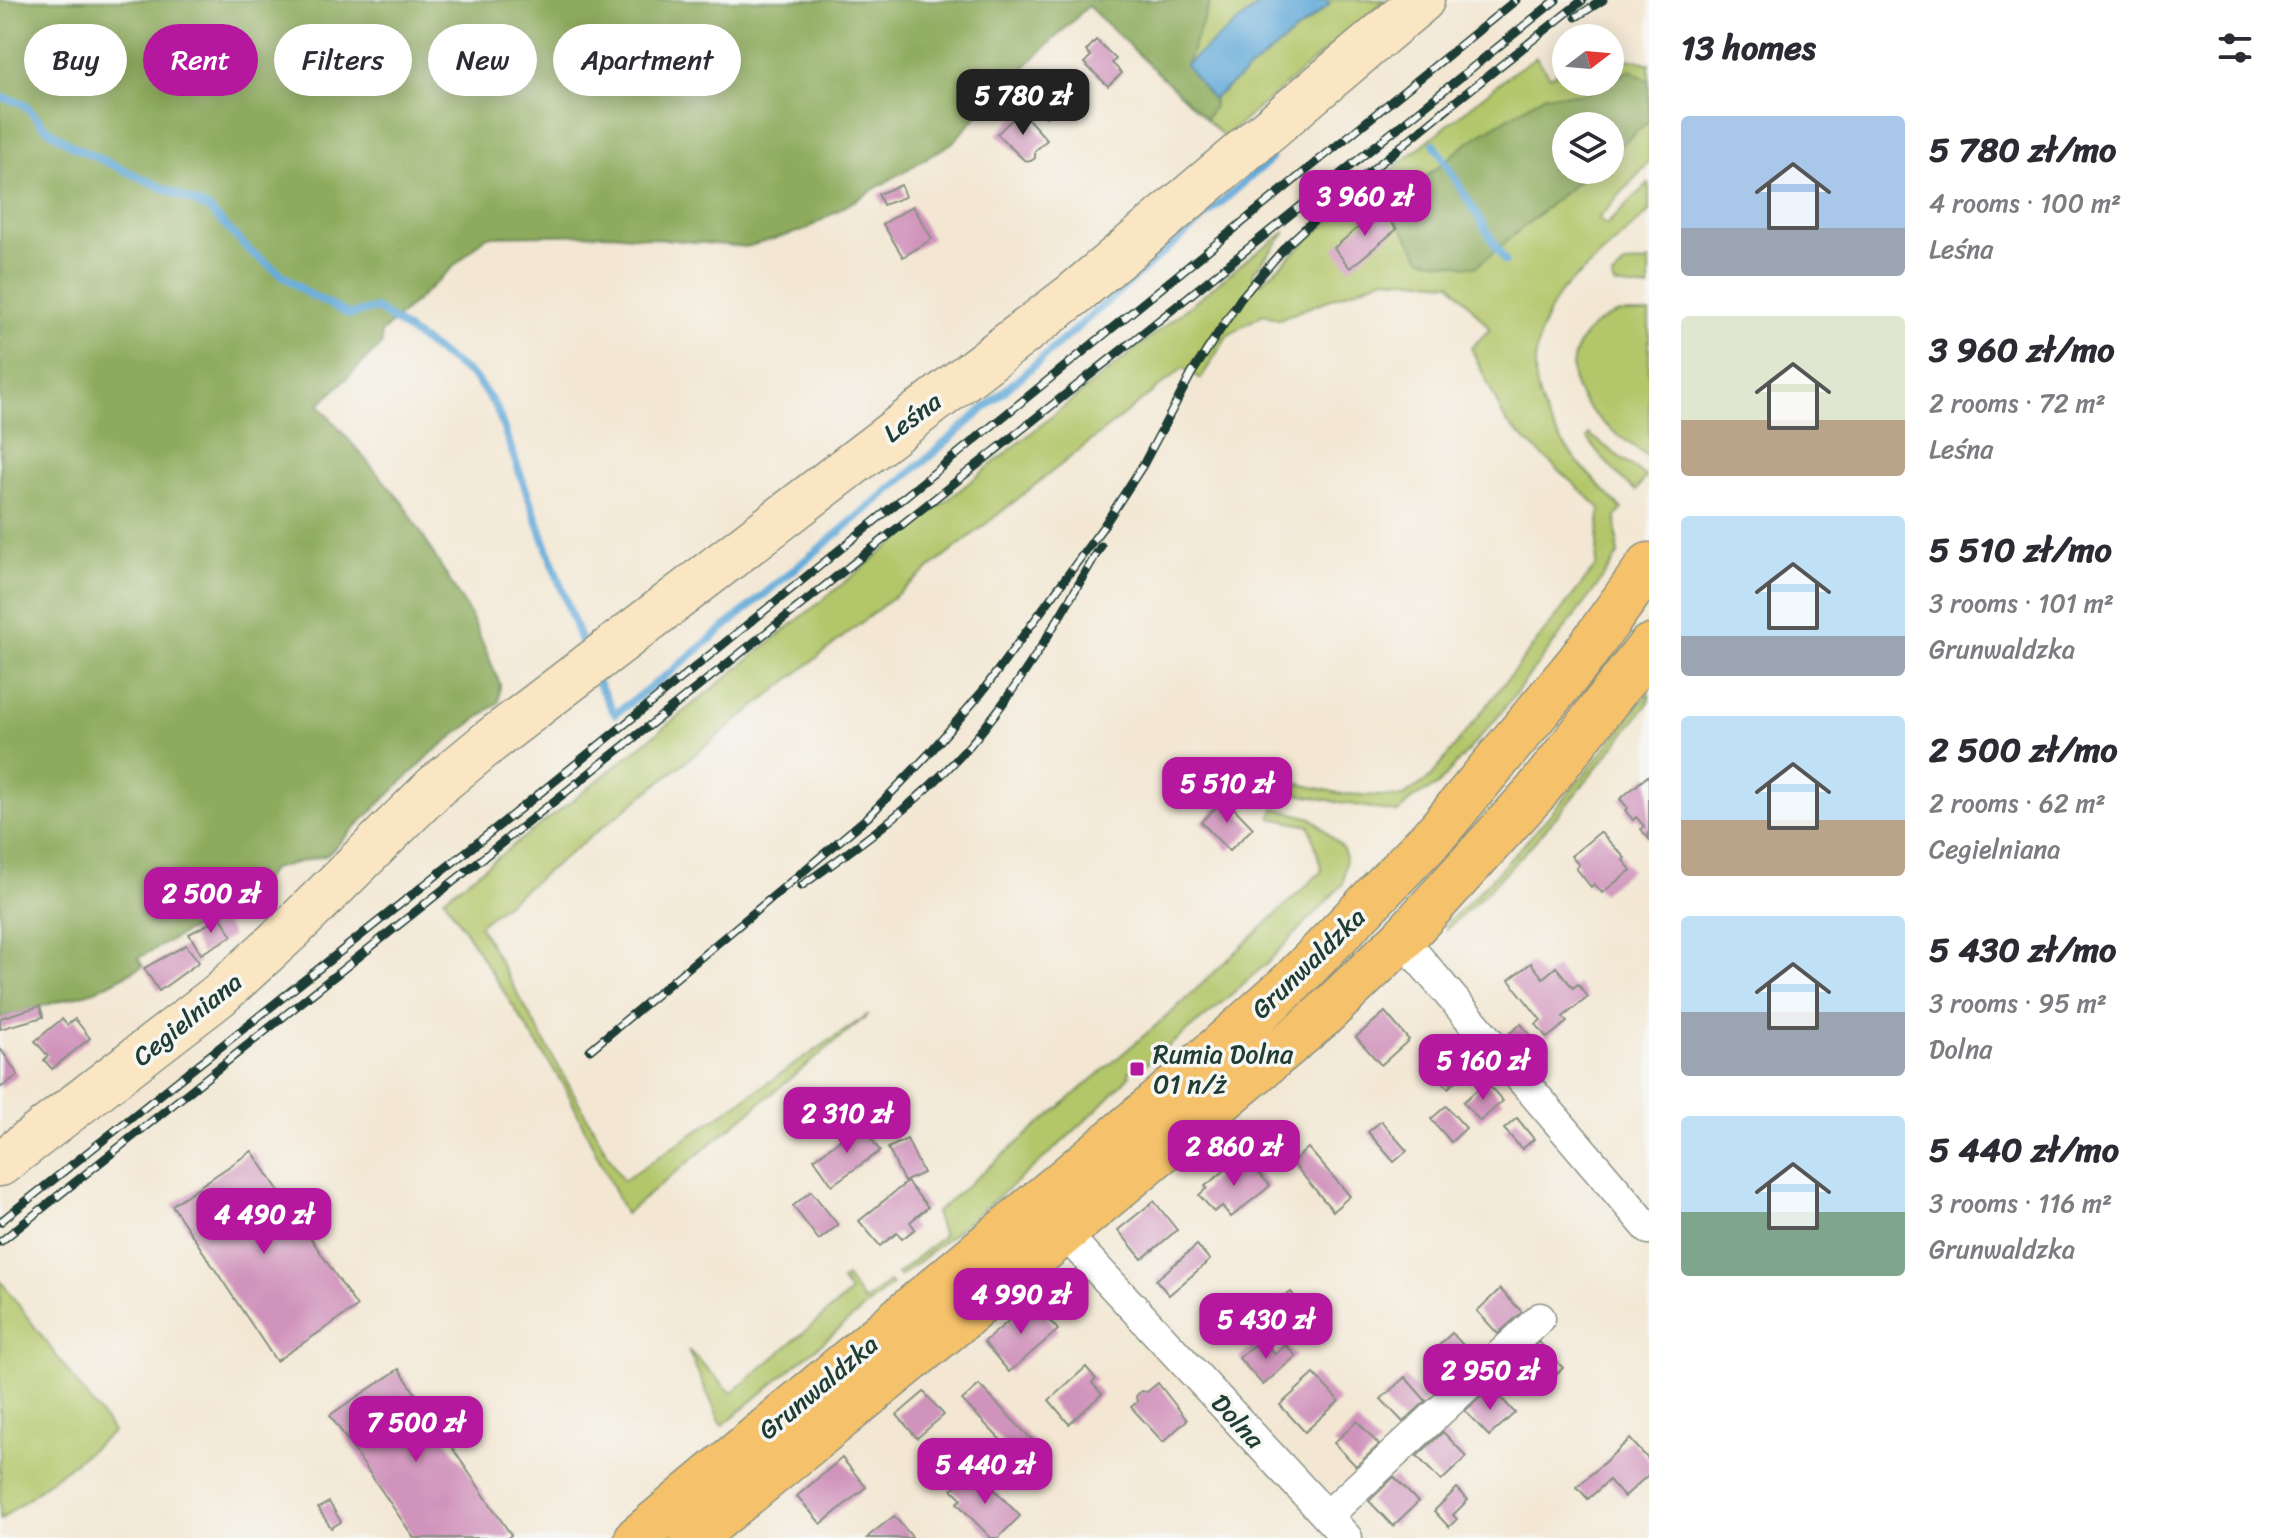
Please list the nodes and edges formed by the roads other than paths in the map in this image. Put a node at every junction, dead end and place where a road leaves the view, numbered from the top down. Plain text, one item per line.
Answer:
1 (1422, 0) edge
2 (1649, 565) edge
3 (1649, 647) edge
4 (395, 825) joint
5 (1402, 939) junction
6 (0, 1164) edge
7 (1649, 1229) edge
8 (1064, 1233) junction
9 (1540, 1318) dead end
10 (1337, 1527) edge
11 (637, 1538) edge
12 (693, 1538) edge

1 - 4 street, Leśna
2 - 11 main road, Grunwaldzka
3 - 5 main road, Grunwaldzka
4 - 6 street, Cegielniana
5 - 7 street
5 - 8 main road, Grunwaldzka
8 - 10 street, Dolna
8 - 12 main road, Grunwaldzka
9 - 10 street

